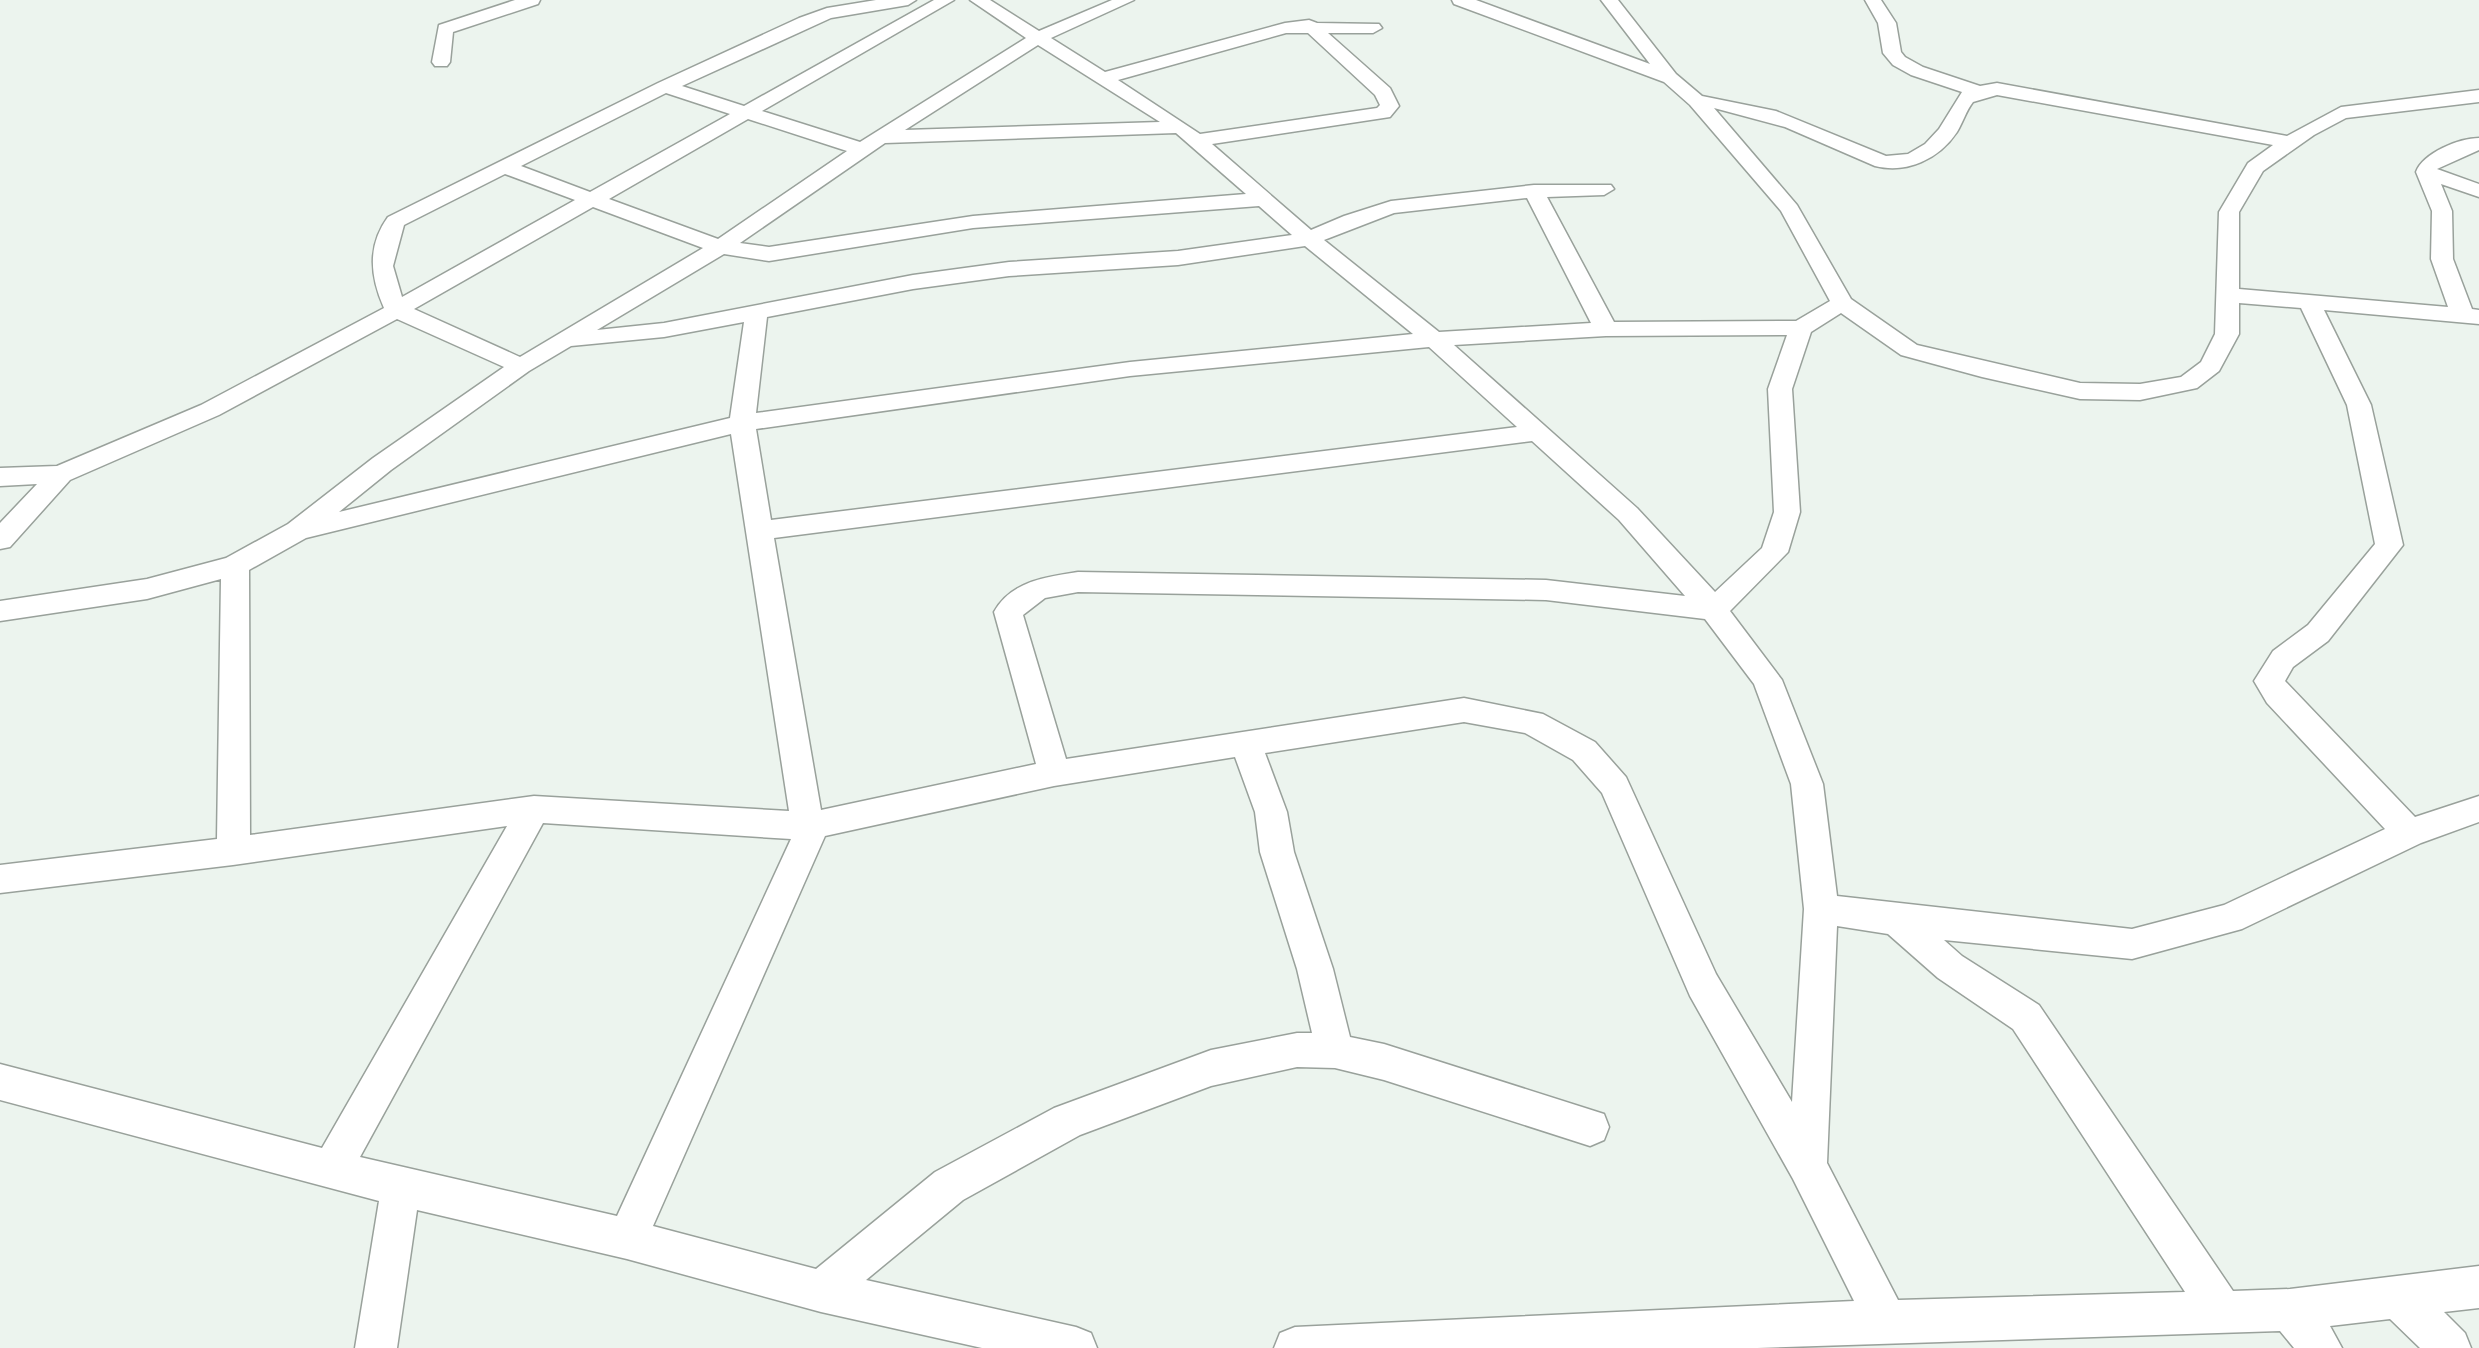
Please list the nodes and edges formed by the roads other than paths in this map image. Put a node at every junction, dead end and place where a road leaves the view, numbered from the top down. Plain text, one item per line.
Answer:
1 (532, 0) edge
2 (908, 0) edge
3 (946, 0) edge
4 (978, 0) edge
5 (1126, 0) edge
6 (1460, 0) edge
7 (1609, 0) edge
8 (1873, 0) edge
9 (1309, 26) junction
10 (1373, 28) dead end
11 (1039, 37) junction
12 (441, 62) dead end
13 (1102, 78) junction
14 (1670, 78) junction
15 (666, 87) junction
16 (1979, 92) junction
17 (2479, 96) edge
18 (1697, 101) junction
19 (747, 113) junction
20 (1189, 133) junction
21 (884, 137) junction
22 (2292, 144) junction
23 (2479, 144) edge
24 (862, 149) junction
25 (504, 167) junction
26 (2426, 172) junction
27 (1604, 189) dead end
28 (1534, 191) junction
29 (2479, 191) edge
30 (1266, 199) junction
31 (592, 200) junction
32 (1309, 239) junction
33 (720, 247) junction
34 (2228, 295) junction
35 (1842, 303) junction
36 (2310, 304) junction
37 (396, 310) junction
38 (757, 314) junction
39 (2470, 316) edge
40 (1801, 328) junction
41 (1606, 329) junction
42 (1434, 339) junction
43 (563, 342) junction
44 (522, 366) junction
45 (742, 423) junction
46 (1536, 433) junction
47 (61, 474) junction
48 (0, 477) edge
49 (299, 531) junction
50 (758, 531) junction
51 (0, 540) edge
52 (235, 565) junction
53 (1714, 610) junction
54 (0, 611) edge
55 (1246, 744) junction
56 (1054, 773) junction
57 (534, 809) junction
58 (2479, 809) edge
59 (807, 826) junction
60 (2409, 833) junction
61 (233, 851) junction
62 (0, 879) edge
63 (1821, 909) junction
64 (1897, 920) junction
65 (1335, 1051) junction
66 (0, 1082) edge
67 (1590, 1127) dead end
68 (1807, 1164) junction
69 (331, 1170) junction
70 (401, 1186) junction
71 (626, 1239) junction
72 (2479, 1287) edge
73 (821, 1291) junction
74 (2398, 1297) junction
75 (2290, 1310) junction
76 (2223, 1312) junction
77 (1886, 1321) junction
78 (1800, 1337) edge
79 (376, 1348) edge
80 (1076, 1348) edge
81 (1295, 1348) edge
82 (2321, 1348) edge
83 (2450, 1348) edge

1 - 12 street
2 - 15 street
3 - 19 street
4 - 11 street
5 - 11 street
6 - 14 street
7 - 14 street
8 - 16 street
9 - 10 street
9 - 13 street
9 - 20 street
11 - 13 street
11 - 21 street
13 - 20 street
14 - 18 street
15 - 19 street
15 - 25 street
16 - 18 street
16 - 22 street
17 - 22 street
18 - 35 street
19 - 24 street
19 - 31 street
20 - 21 street
20 - 30 street
21 - 24 street
22 - 34 street
23 - 26 street
24 - 33 street
25 - 31 street
25 - 37 street
26 - 29 street
26 - 39 street
27 - 28 street
28 - 32 street
28 - 41 street
30 - 32 street
30 - 33 street
31 - 33 street
31 - 37 street
32 - 38 street
32 - 42 street
33 - 43 street
34 - 35 street
34 - 36 street
35 - 40 street
36 - 39 street
36 - 60 street
37 - 44 street
37 - 47 street
38 - 43 street
38 - 45 street
40 - 41 street
40 - 53 street
41 - 42 street
42 - 45 street
42 - 46 street
43 - 44 street
44 - 49 street
45 - 49 street
45 - 50 street
46 - 50 street
46 - 53 street
47 - 48 street
47 - 51 street
49 - 52 street
50 - 59 street
52 - 54 street
52 - 61 street
53 - 56 street
53 - 63 street
55 - 56 street
55 - 65 street
55 - 68 street
56 - 59 street
57 - 59 street
57 - 61 street
57 - 69 street
58 - 60 street
59 - 71 street
60 - 64 street
61 - 62 street
63 - 64 street
63 - 68 street
64 - 76 street
65 - 67 street
65 - 73 street
66 - 69 street
68 - 77 street
69 - 70 street
70 - 71 street
70 - 79 street
71 - 73 street
72 - 74 street
73 - 80 street
74 - 75 street
74 - 83 street
75 - 76 street
75 - 82 street
76 - 77 street
77 - 78 street
78 - 81 street

